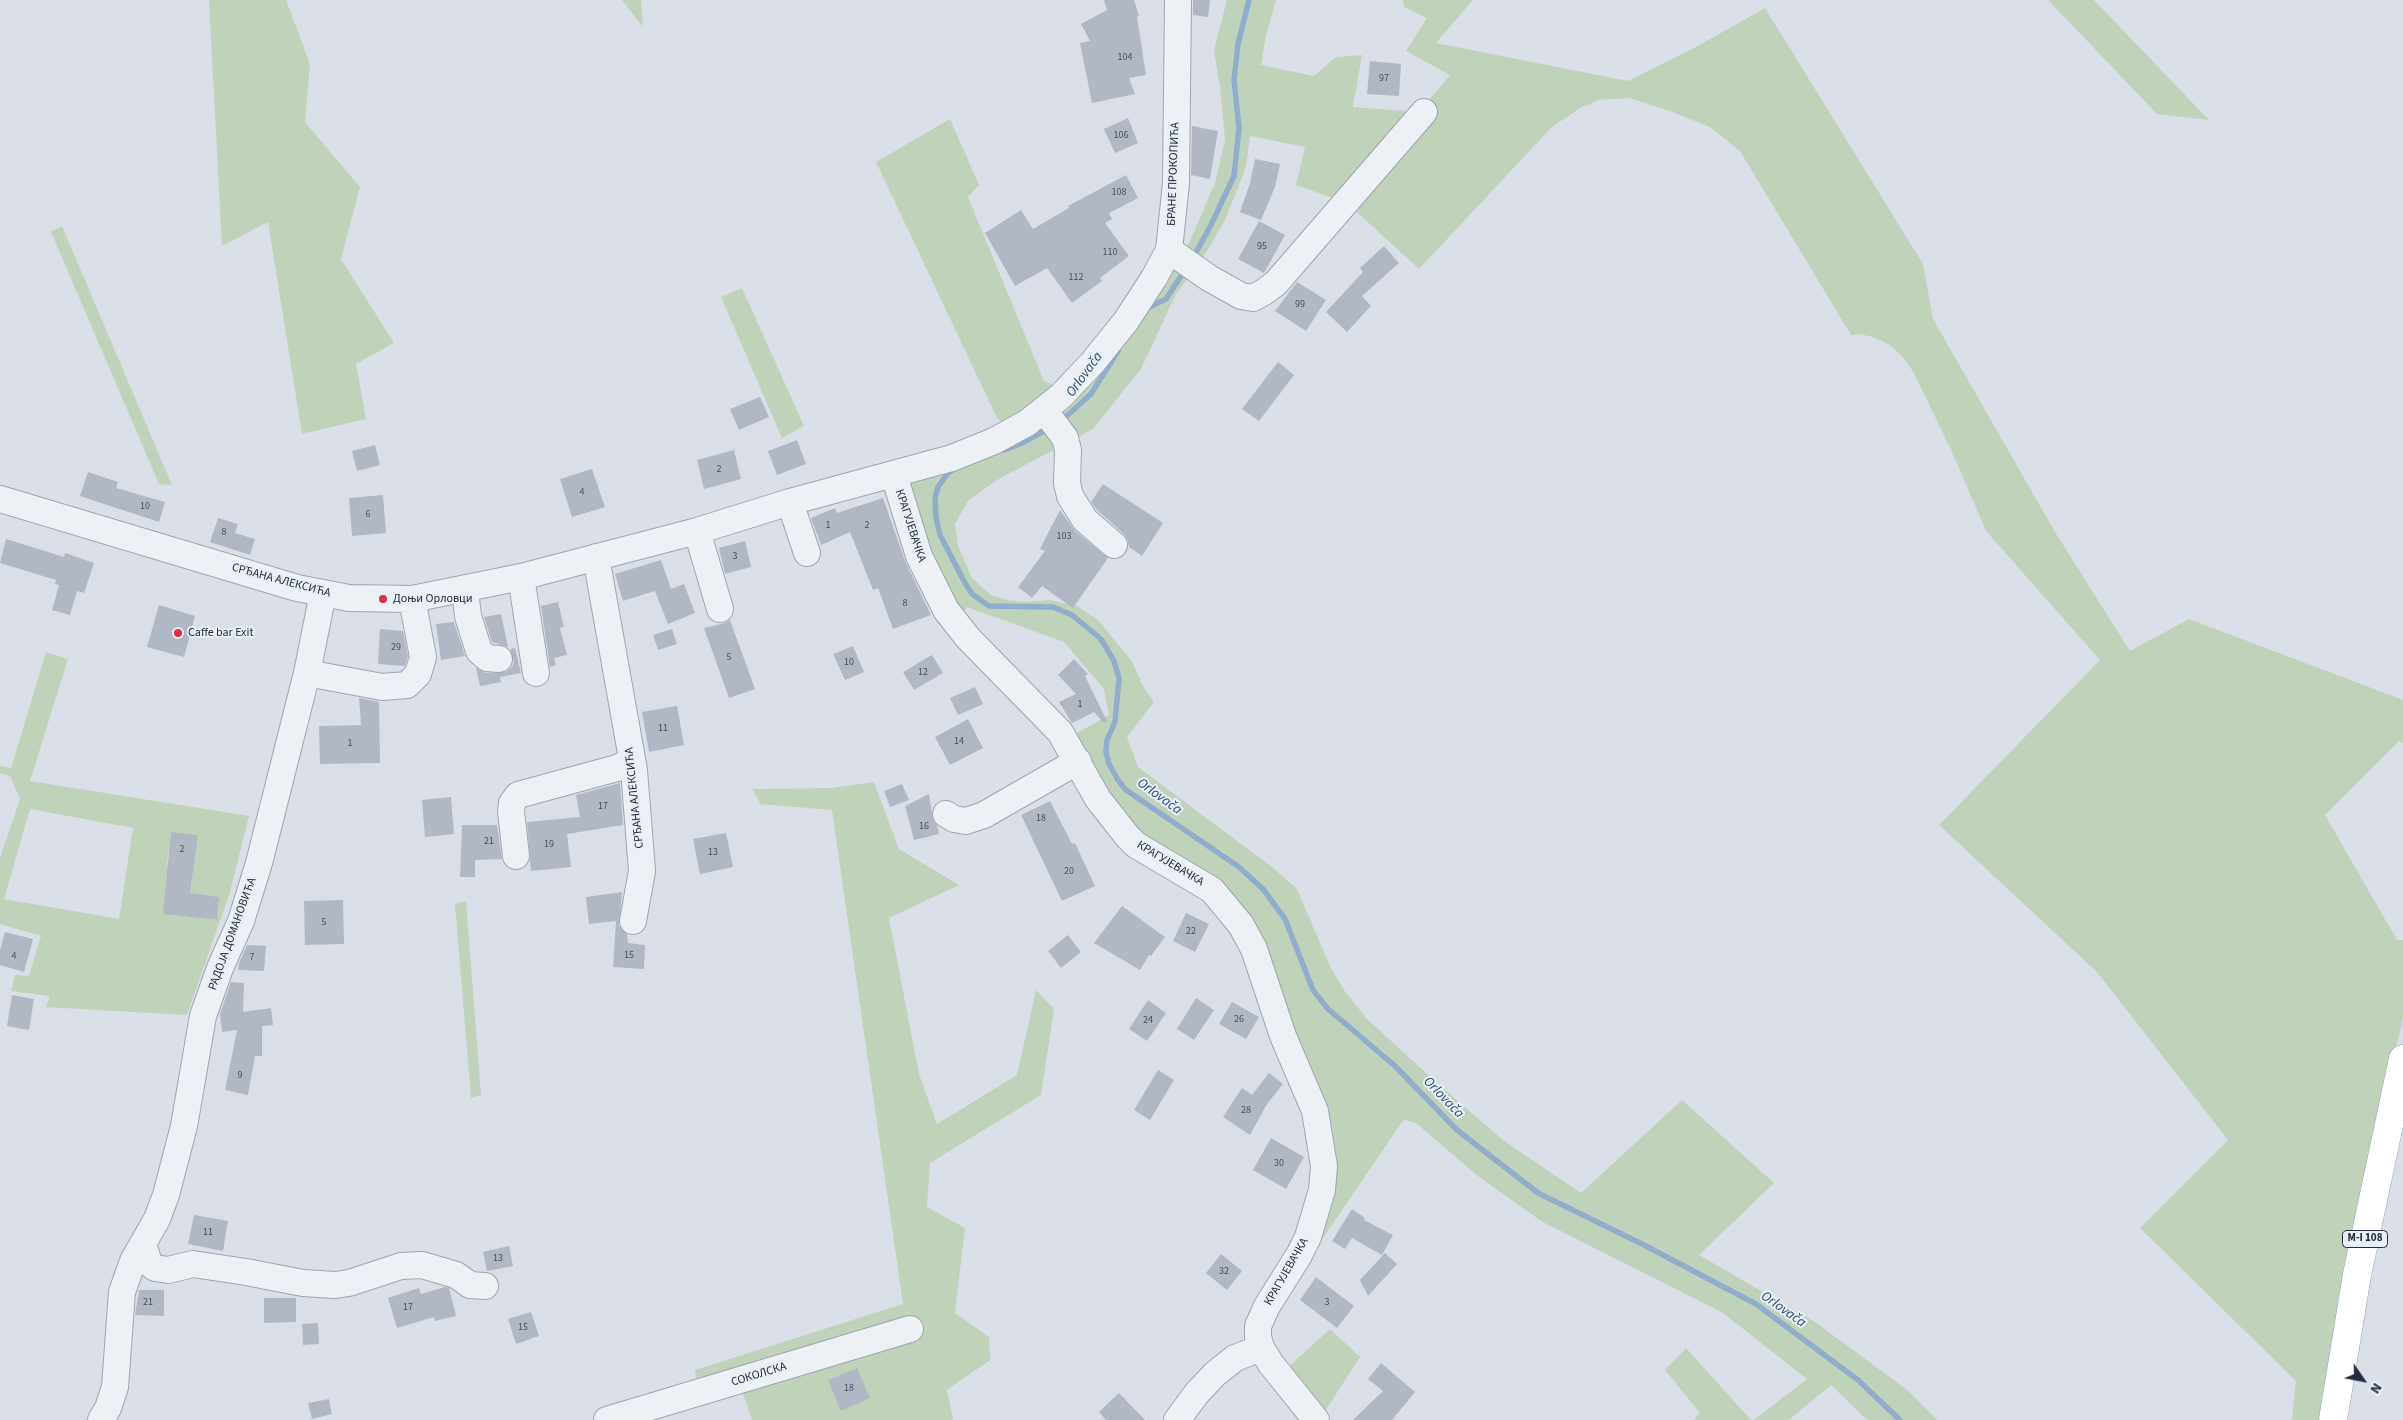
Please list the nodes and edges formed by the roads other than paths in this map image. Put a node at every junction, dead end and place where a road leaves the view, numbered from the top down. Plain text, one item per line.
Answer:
1 (1178, 0) edge
2 (1424, 112) dead end
3 (1178, 256) junction
4 (1054, 423) junction
5 (894, 475) junction
6 (0, 499) edge
7 (790, 502) junction
8 (696, 531) junction
9 (1114, 545) dead end
10 (807, 553) dead end
11 (596, 557) junction
12 (521, 577) junction
13 (465, 590) junction
14 (323, 593) junction
15 (412, 600) junction
16 (720, 609) dead end
17 (499, 659) dead end
18 (307, 673) junction
19 (536, 673) dead end
20 (632, 761) junction
21 (1078, 761) junction
22 (946, 814) dead end
23 (516, 856) dead end
24 (634, 921) dead end
25 (2403, 1059) edge
26 (144, 1244) junction
27 (485, 1286) dead end
28 (910, 1329) dead end
29 (1261, 1348) junction
30 (629, 1418) edge
31 (102, 1420) edge
32 (1176, 1420) edge
33 (1316, 1420) edge
34 (2333, 1420) edge

1 - 3 street, БРАНЕ ПРОКОПИЋА
2 - 3 street
3 - 4 street, БРАНЕ ПРОКОПИЋА
4 - 5 street, БРАНЕ ПРОКОПИЋА
4 - 9 street
5 - 7 street, СРЂАНА АЛЕКСИЋА
5 - 21 street, КРАГУЈЕВАЧКА
6 - 14 street, СРЂАНА АЛЕКСИЋА
7 - 8 street, СРЂАНА АЛЕКСИЋА
7 - 10 street
8 - 11 street, СРЂАНА АЛЕКСИЋА
8 - 16 street
11 - 12 street, СРЂАНА АЛЕКСИЋА
11 - 20 street, СРЂАНА АЛЕКСИЋА
12 - 13 street, СРЂАНА АЛЕКСИЋА
12 - 19 street
13 - 15 street, СРЂАНА АЛЕКСИЋА
13 - 17 street
14 - 15 street, СРЂАНА АЛЕКСИЋА
14 - 18 street, РАДОЈА ДОМАНОВИЋА
15 - 18 street
18 - 26 street, РАДОЈА ДОМАНОВИЋА
20 - 23 street
20 - 24 street, СРЂАНА АЛЕКСИЋА
21 - 22 street
21 - 29 street, КРАГУЈЕВАЧКА
25 - 34 main road, M-I 108
26 - 27 street
26 - 31 street, РАДОЈА ДОМАНОВИЋА
28 - 30 street, СОКОЛСКА
29 - 32 street
29 - 33 street

